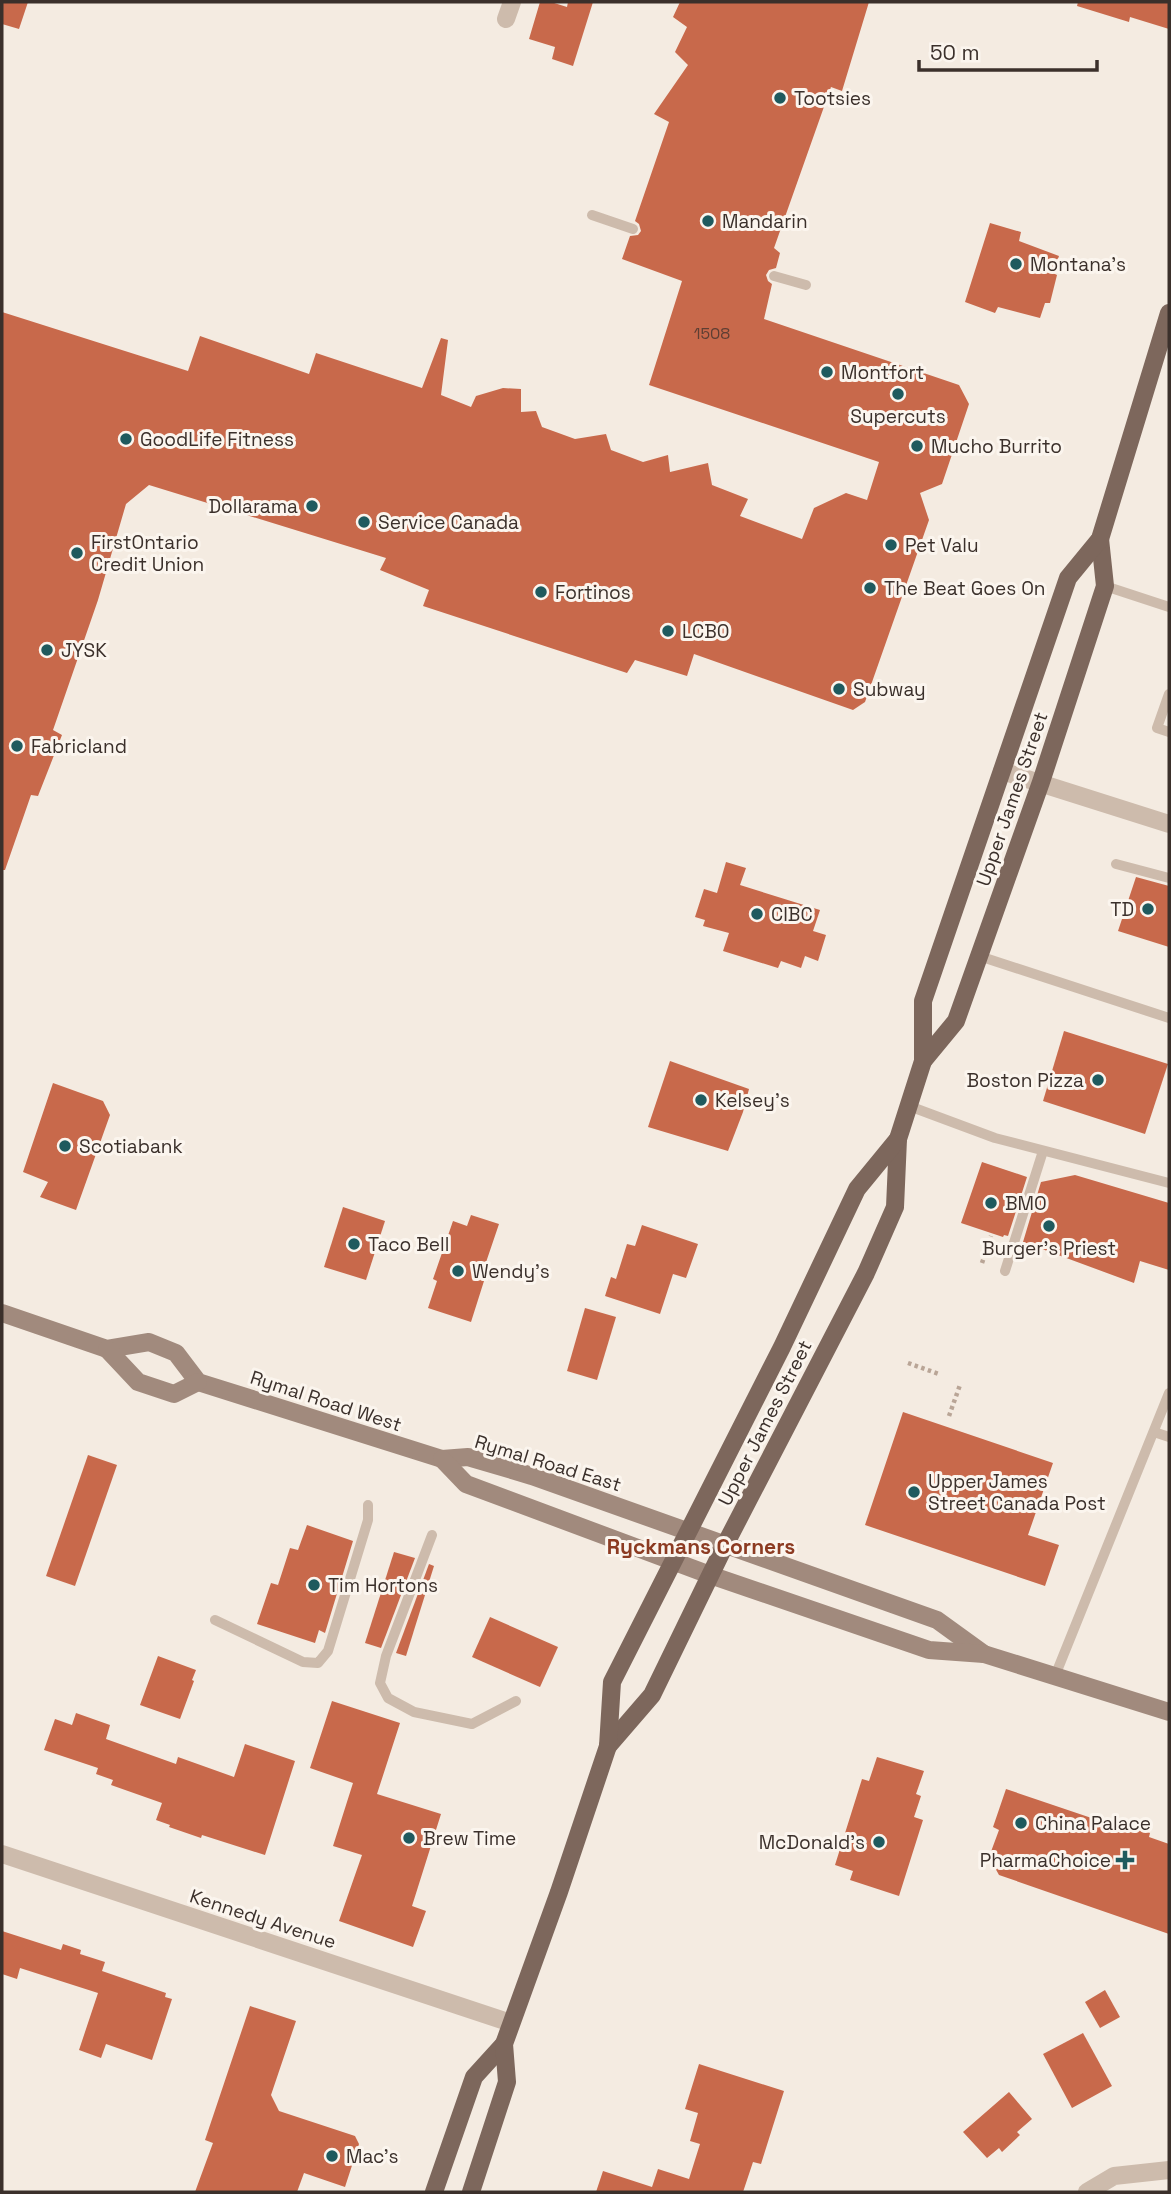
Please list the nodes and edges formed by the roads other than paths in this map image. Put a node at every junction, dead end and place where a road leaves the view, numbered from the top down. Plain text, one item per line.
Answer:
1 (592, 215) dead end
2 (633, 229) dead end
3 (774, 275) dead end
4 (806, 285) dead end
5 (1169, 313) edge
6 (1163, 357) edge
7 (1100, 539) junction
8 (1105, 586) junction
9 (1169, 607) edge
10 (1169, 694) edge
11 (1169, 732) edge
12 (1002, 771) junction
13 (1041, 782) junction
14 (1169, 824) edge
15 (1116, 863) dead end
16 (1169, 878) edge
17 (979, 956) junction
18 (1169, 1018) edge
19 (923, 1061) junction
20 (909, 1106) junction
21 (898, 1139) junction
22 (1044, 1151) junction
23 (1169, 1183) edge
24 (1005, 1271) dead end
25 (2, 1313) edge
26 (107, 1349) junction
27 (198, 1382) junction
28 (1169, 1393) edge
29 (1154, 1432) junction
30 (1169, 1437) edge
31 (442, 1459) junction
32 (368, 1505) dead end
33 (688, 1530) junction
34 (432, 1535) dead end
35 (725, 1545) junction
36 (674, 1561) junction
37 (710, 1575) junction
38 (215, 1620) dead end
39 (984, 1654) junction
40 (1055, 1676) junction
41 (516, 1701) dead end
42 (1169, 1712) edge
43 (607, 1746) junction
44 (2, 1854) edge
45 (511, 2023) junction
46 (504, 2044) junction
47 (1169, 2170) edge
48 (434, 2192) edge
49 (471, 2192) edge
50 (1087, 2192) edge

1 - 2 lane
3 - 4 lane
5 - 6 main road, Upper James Street
6 - 7 main road, Upper James Street
7 - 8 main road, Upper James Street
7 - 12 main road, Upper James Street
8 - 9 lane
8 - 13 main road, Upper James Street
10 - 11 lane
12 - 13 street
12 - 19 main road, Upper James Street
13 - 14 street
13 - 17 main road, Upper James Street
15 - 16 lane
17 - 18 lane
17 - 19 main road, Upper James Street
19 - 20 main road, Upper James Street
20 - 21 main road, Upper James Street
20 - 22 lane
21 - 33 main road, Upper James Street
21 - 35 main road, Upper James Street
22 - 23 lane
22 - 24 lane
25 - 26 main road
26 - 27 main road
26 - 27 main road
27 - 31 main road, Rymal Road West
28 - 29 lane
29 - 30 lane
29 - 40 lane
31 - 33 main road, Rymal Road East
31 - 36 main road, Rymal Road East
32 - 38 lane
33 - 35 main road, Rymal Road East
33 - 36 main road, Upper James Street
34 - 41 lane
35 - 37 main road, Upper James Street
35 - 39 main road, Rymal Road East
36 - 37 main road, Rymal Road East
36 - 43 main road, Upper James Street
37 - 39 main road, Rymal Road East
37 - 43 main road, Upper James Street
39 - 40 main road, Rymal Road East
40 - 42 main road, Rymal Road East
43 - 45 main road, Upper James Street
44 - 45 street, Kennedy Avenue
45 - 46 main road, Upper James Street
46 - 48 main road, Upper James Street
46 - 49 main road, Upper James Street
47 - 50 street

